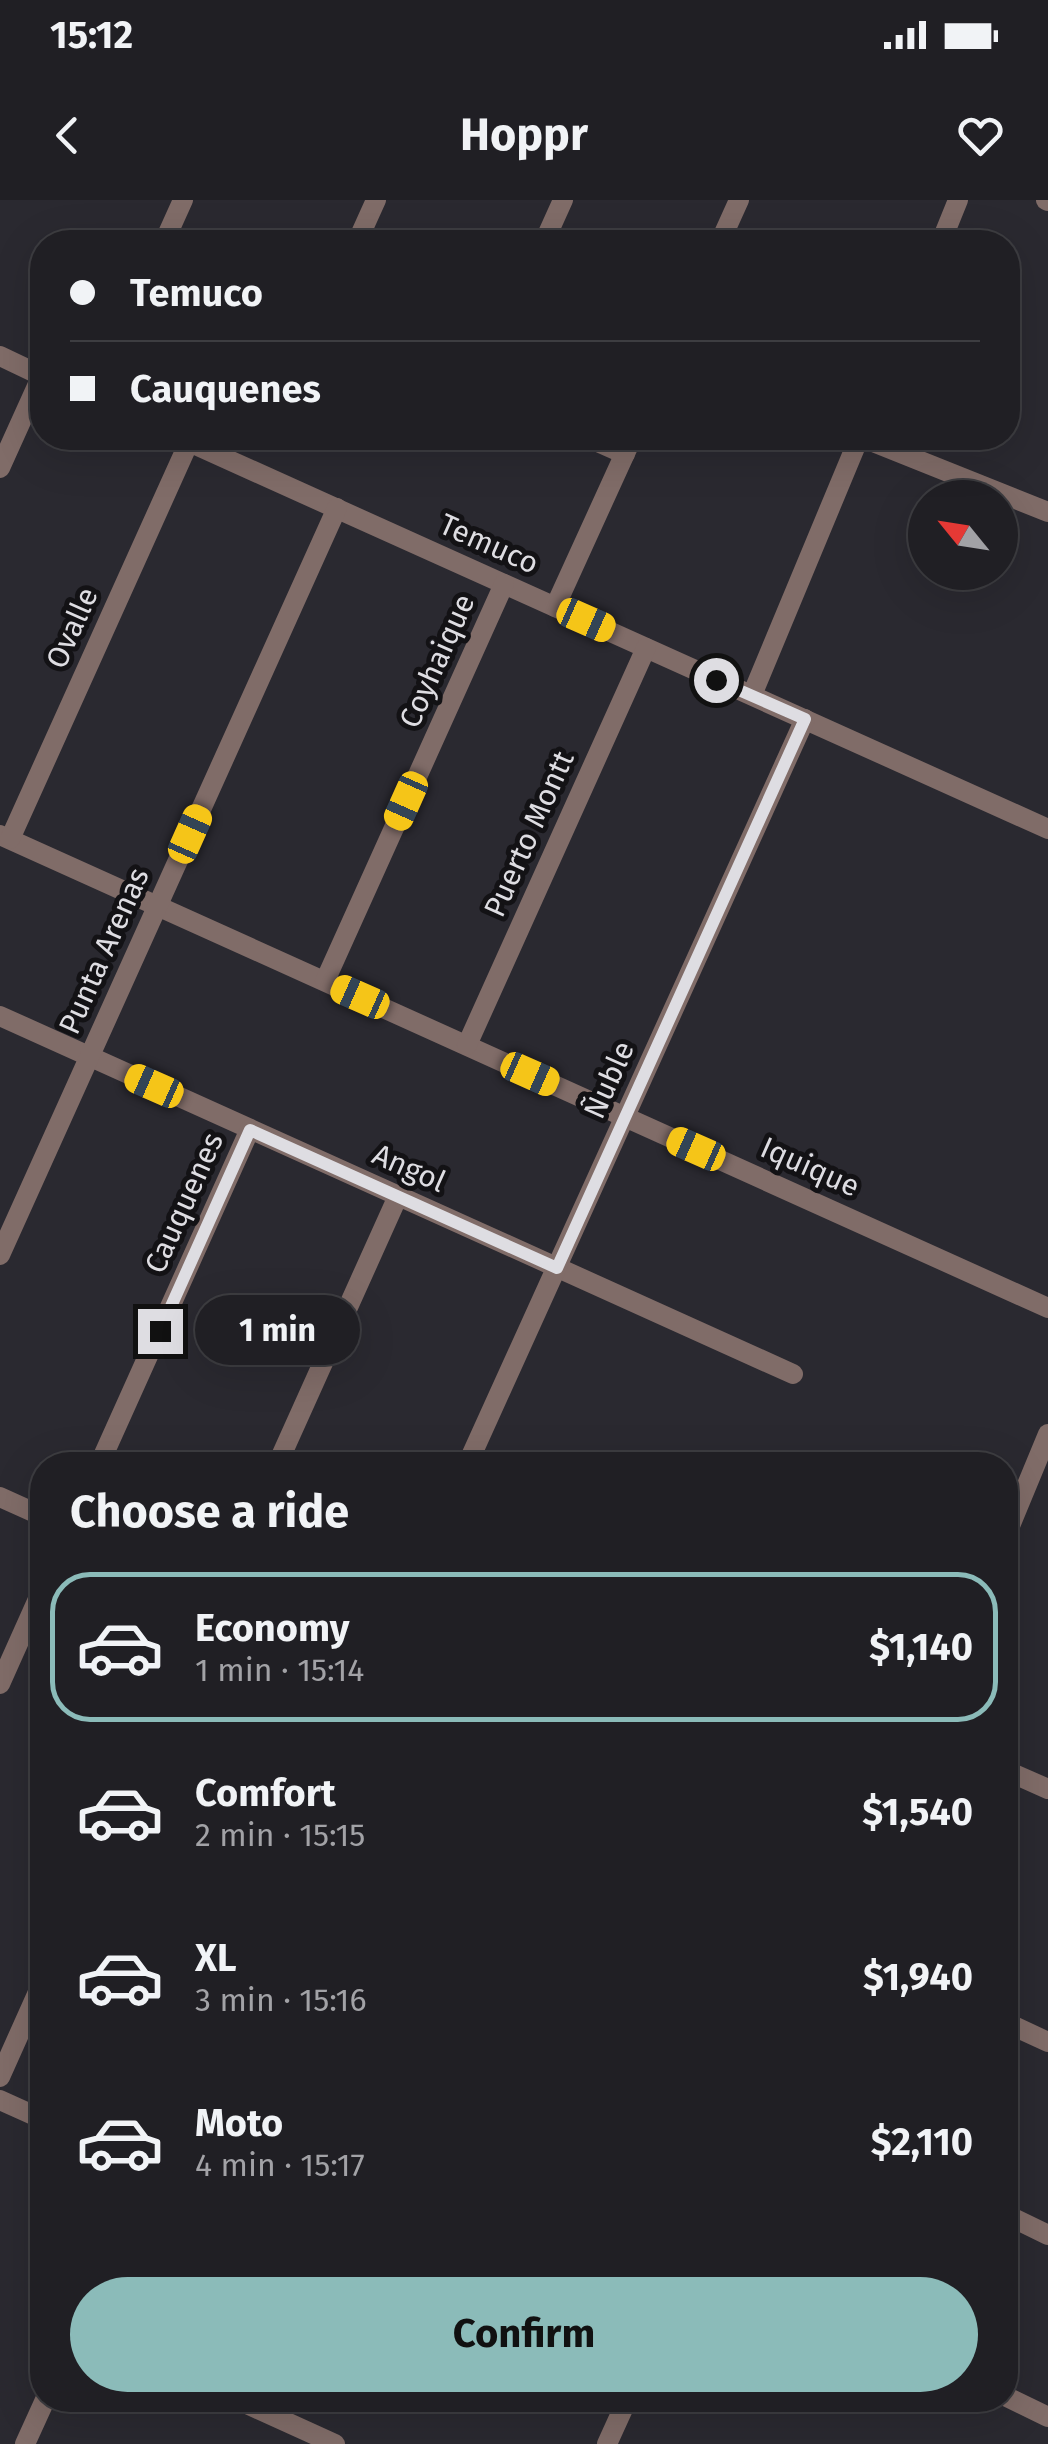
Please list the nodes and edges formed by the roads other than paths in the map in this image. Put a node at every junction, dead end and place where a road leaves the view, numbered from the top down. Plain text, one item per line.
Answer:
1 (183, 200) edge
2 (376, 200) edge
3 (563, 200) edge
4 (739, 200) edge
5 (958, 200) edge
6 (169, 230) edge
7 (362, 230) edge
8 (549, 230) edge
9 (725, 230) edge
10 (946, 230) edge
11 (0, 356) edge
12 (30, 370) edge
13 (30, 402) edge
14 (179, 450) edge
15 (207, 450) edge
16 (627, 450) edge
17 (856, 450) edge
18 (891, 450) edge
19 (0, 468) edge
20 (338, 508) junction
21 (1048, 512) edge
22 (504, 584) junction
23 (555, 607) junction
24 (646, 648) junction
25 (752, 696) junction
26 (805, 719) junction
27 (1048, 829) edge
28 (5, 837) edge
29 (158, 906) junction
30 (325, 981) junction
31 (0, 1016) edge
32 (467, 1045) junction
33 (90, 1057) junction
34 (625, 1117) junction
35 (250, 1130) junction
36 (398, 1196) junction
37 (0, 1255) edge
38 (557, 1268) junction
39 (1048, 1308) edge
40 (793, 1374) dead end
41 (1048, 1434) edge
42 (105, 1452) edge
43 (283, 1452) edge
44 (474, 1452) edge
45 (0, 1497) edge
46 (1018, 1507) edge
47 (30, 1511) edge
48 (30, 1617) edge
49 (0, 1684) edge
50 (1018, 1776) edge
51 (1048, 1790) edge
52 (30, 2011) edge
53 (1018, 2028) edge
54 (1048, 2042) edge
55 (0, 2078) edge
56 (0, 2100) edge
57 (30, 2114) edge
58 (1018, 2220) edge
59 (1048, 2235) edge
60 (1018, 2402) edge
61 (40, 2412) edge
62 (264, 2412) edge
63 (622, 2412) edge
64 (1048, 2417) edge
65 (25, 2444) edge
66 (335, 2444) edge
67 (607, 2444) edge

1 - 6 street
2 - 7 street
3 - 8 street
4 - 9 street
5 - 10 street
11 - 12 street
13 - 19 street
14 - 28 street, Ovalle
15 - 20 street, Temuco
16 - 23 street
17 - 25 street
18 - 21 street
20 - 22 street, Temuco
20 - 29 street, Punta Arenas
22 - 23 street, Temuco
22 - 30 street, Coyhaique
23 - 24 street, Temuco
24 - 25 street, Temuco
24 - 32 street, Puerto Montt
25 - 26 street, Temuco
26 - 27 street, Temuco
26 - 34 street, Ñuble
28 - 29 street, Iquique
29 - 30 street, Iquique
29 - 33 street, Punta Arenas
30 - 32 street, Iquique
31 - 33 street, Angol
32 - 34 street, Iquique
33 - 35 street, Angol
33 - 37 street, Punta Arenas
34 - 38 street, Ñuble
34 - 39 street, Iquique
35 - 36 street, Angol
35 - 42 street, Cauquenes
36 - 38 street, Angol
36 - 43 street
38 - 40 street, Angol
38 - 44 street, Ñuble
41 - 46 street
45 - 47 street
48 - 49 street
50 - 51 street
52 - 55 street
53 - 54 street
56 - 57 street
58 - 59 street
60 - 64 street
61 - 65 street
62 - 66 street
63 - 67 street

